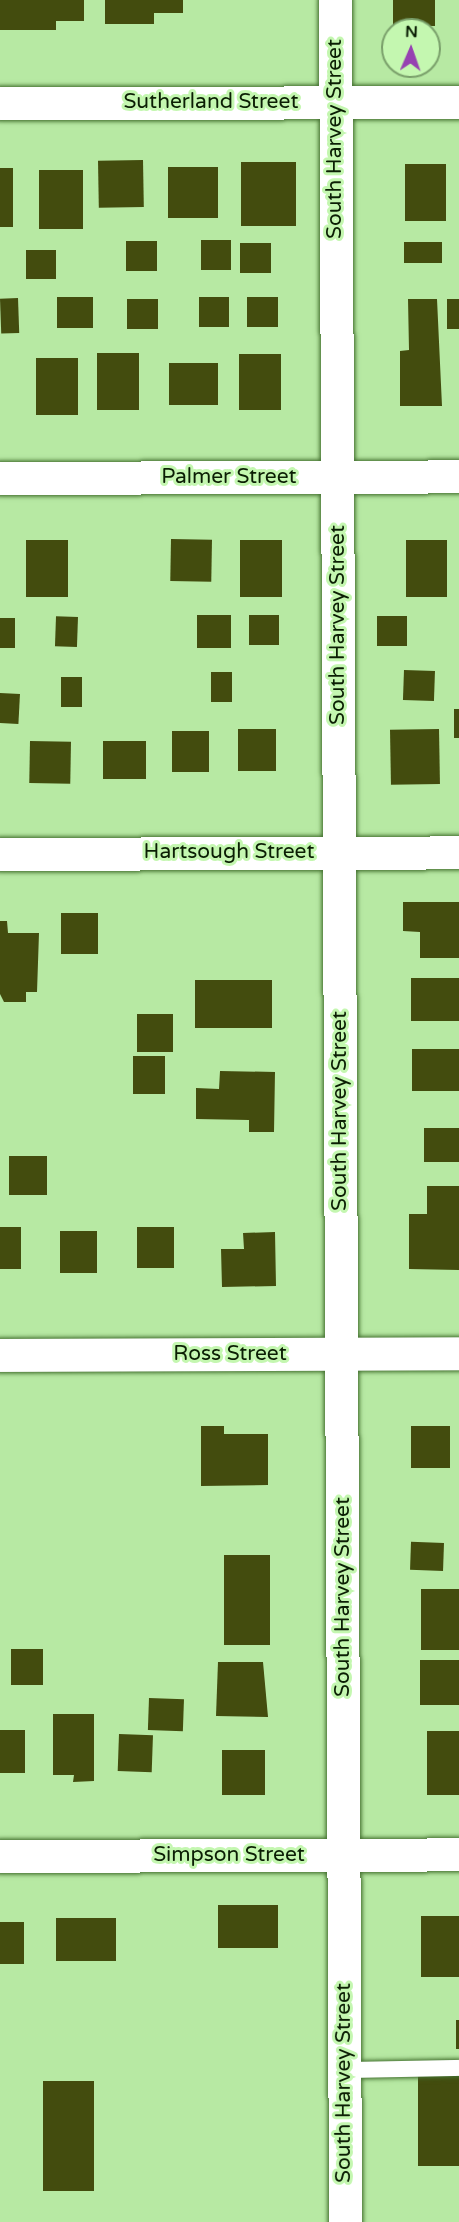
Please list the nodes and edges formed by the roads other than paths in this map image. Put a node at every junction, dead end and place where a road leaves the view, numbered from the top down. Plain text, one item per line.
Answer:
1 (335, 0) edge
2 (335, 102) junction
3 (459, 102) edge
4 (0, 103) edge
5 (337, 476) junction
6 (459, 476) edge
7 (0, 478) edge
8 (339, 852) junction
9 (459, 852) edge
10 (0, 854) edge
11 (459, 1353) edge
12 (341, 1354) junction
13 (0, 1355) edge
14 (344, 1854) junction
15 (459, 1854) edge
16 (0, 1856) edge
17 (459, 2068) edge
18 (344, 2070) junction
19 (345, 2222) edge

1 - 2 street, South Harvey Street
2 - 3 street, Sutherland Street
2 - 4 street, Sutherland Street
2 - 5 street, South Harvey Street
5 - 6 street, Palmer Street
5 - 7 street, Palmer Street
5 - 8 street, South Harvey Street
8 - 9 street, Hartsough Street
8 - 10 street, Hartsough Street
8 - 12 street, South Harvey Street
11 - 12 street, Ross Street
12 - 13 street, Ross Street
12 - 14 street, South Harvey Street
14 - 15 street, Simpson Street
14 - 16 street, Simpson Street
14 - 18 street, South Harvey Street
17 - 18 lane
18 - 19 street, South Harvey Street

